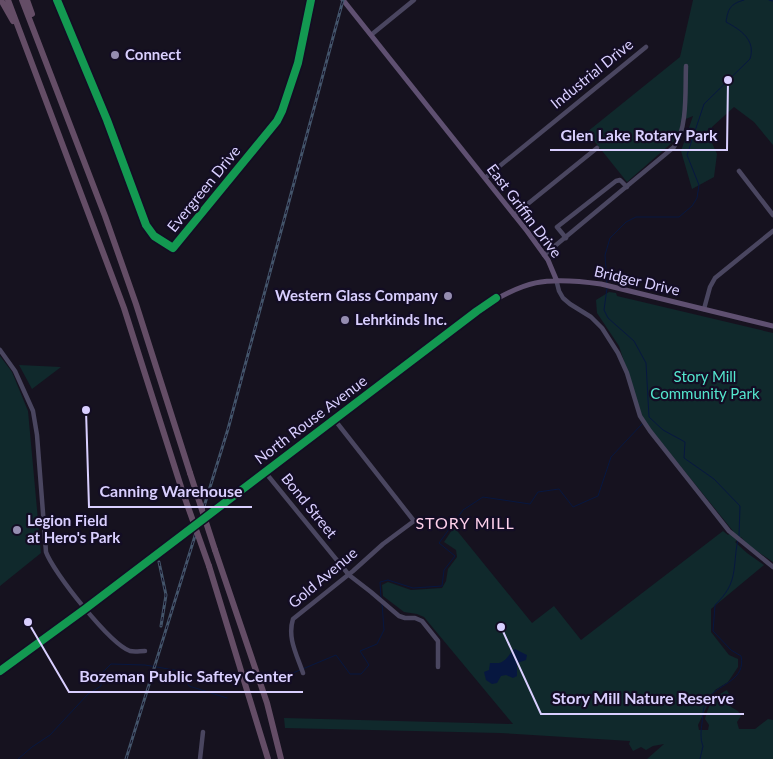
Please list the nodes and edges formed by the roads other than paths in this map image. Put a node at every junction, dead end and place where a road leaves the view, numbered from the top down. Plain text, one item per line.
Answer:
1 (1, 0) edge
2 (8, 0) edge
3 (22, 0) edge
4 (27, 0) edge
5 (57, 0) edge
6 (311, 0) edge
7 (343, 0) edge
8 (414, 0) edge
9 (372, 35) junction
10 (646, 47) dead end
11 (47, 65) junction
12 (686, 66) dead end
13 (38, 76) junction
14 (597, 148) dead end
15 (739, 171) dead end
16 (484, 178) junction
17 (626, 188) junction
18 (514, 215) junction
19 (773, 215) edge
20 (773, 231) edge
21 (566, 238) junction
22 (544, 255) junction
23 (556, 279) junction
24 (496, 298) joint
25 (704, 309) junction
26 (773, 326) edge
27 (0, 350) edge
28 (334, 419) junction
29 (266, 472) junction
30 (773, 567) edge
31 (349, 574) junction
32 (85, 609) junction
33 (145, 651) dead end
34 (438, 667) dead end
35 (0, 671) edge
36 (303, 673) dead end
37 (203, 732) dead end
38 (200, 759) edge
39 (268, 759) edge
40 (281, 759) edge

1 - 13 highway
2 - 13 highway
3 - 11 highway
4 - 11 highway
5 - 6 street, Evergreen Drive
7 - 9 main road, East Griffin Drive
8 - 9 street
9 - 16 main road, East Griffin Drive
10 - 16 street, Industrial Drive
11 - 40 highway, bridge
12 - 17 street
13 - 39 highway, bridge
14 - 18 street
15 - 19 street
16 - 18 main road, East Griffin Drive
17 - 21 street
17 - 21 street
18 - 22 main road, East Griffin Drive
20 - 25 street
21 - 22 street
22 - 23 main road, East Griffin Drive
23 - 24 main road, Bridger Drive
23 - 25 main road, Bridger Drive
23 - 30 street, East Griffin Drive
24 - 28 main road, North Rouse Avenue
25 - 26 main road, Bridger Drive
27 - 32 street
28 - 29 main road, North Rouse Avenue
28 - 31 street, Gold Avenue
29 - 31 street, Bond Street
29 - 32 main road, North Rouse Avenue
31 - 34 street, Bond Street
31 - 36 street, Gold Avenue
32 - 33 street
32 - 35 main road, North Rouse Avenue
37 - 38 street

